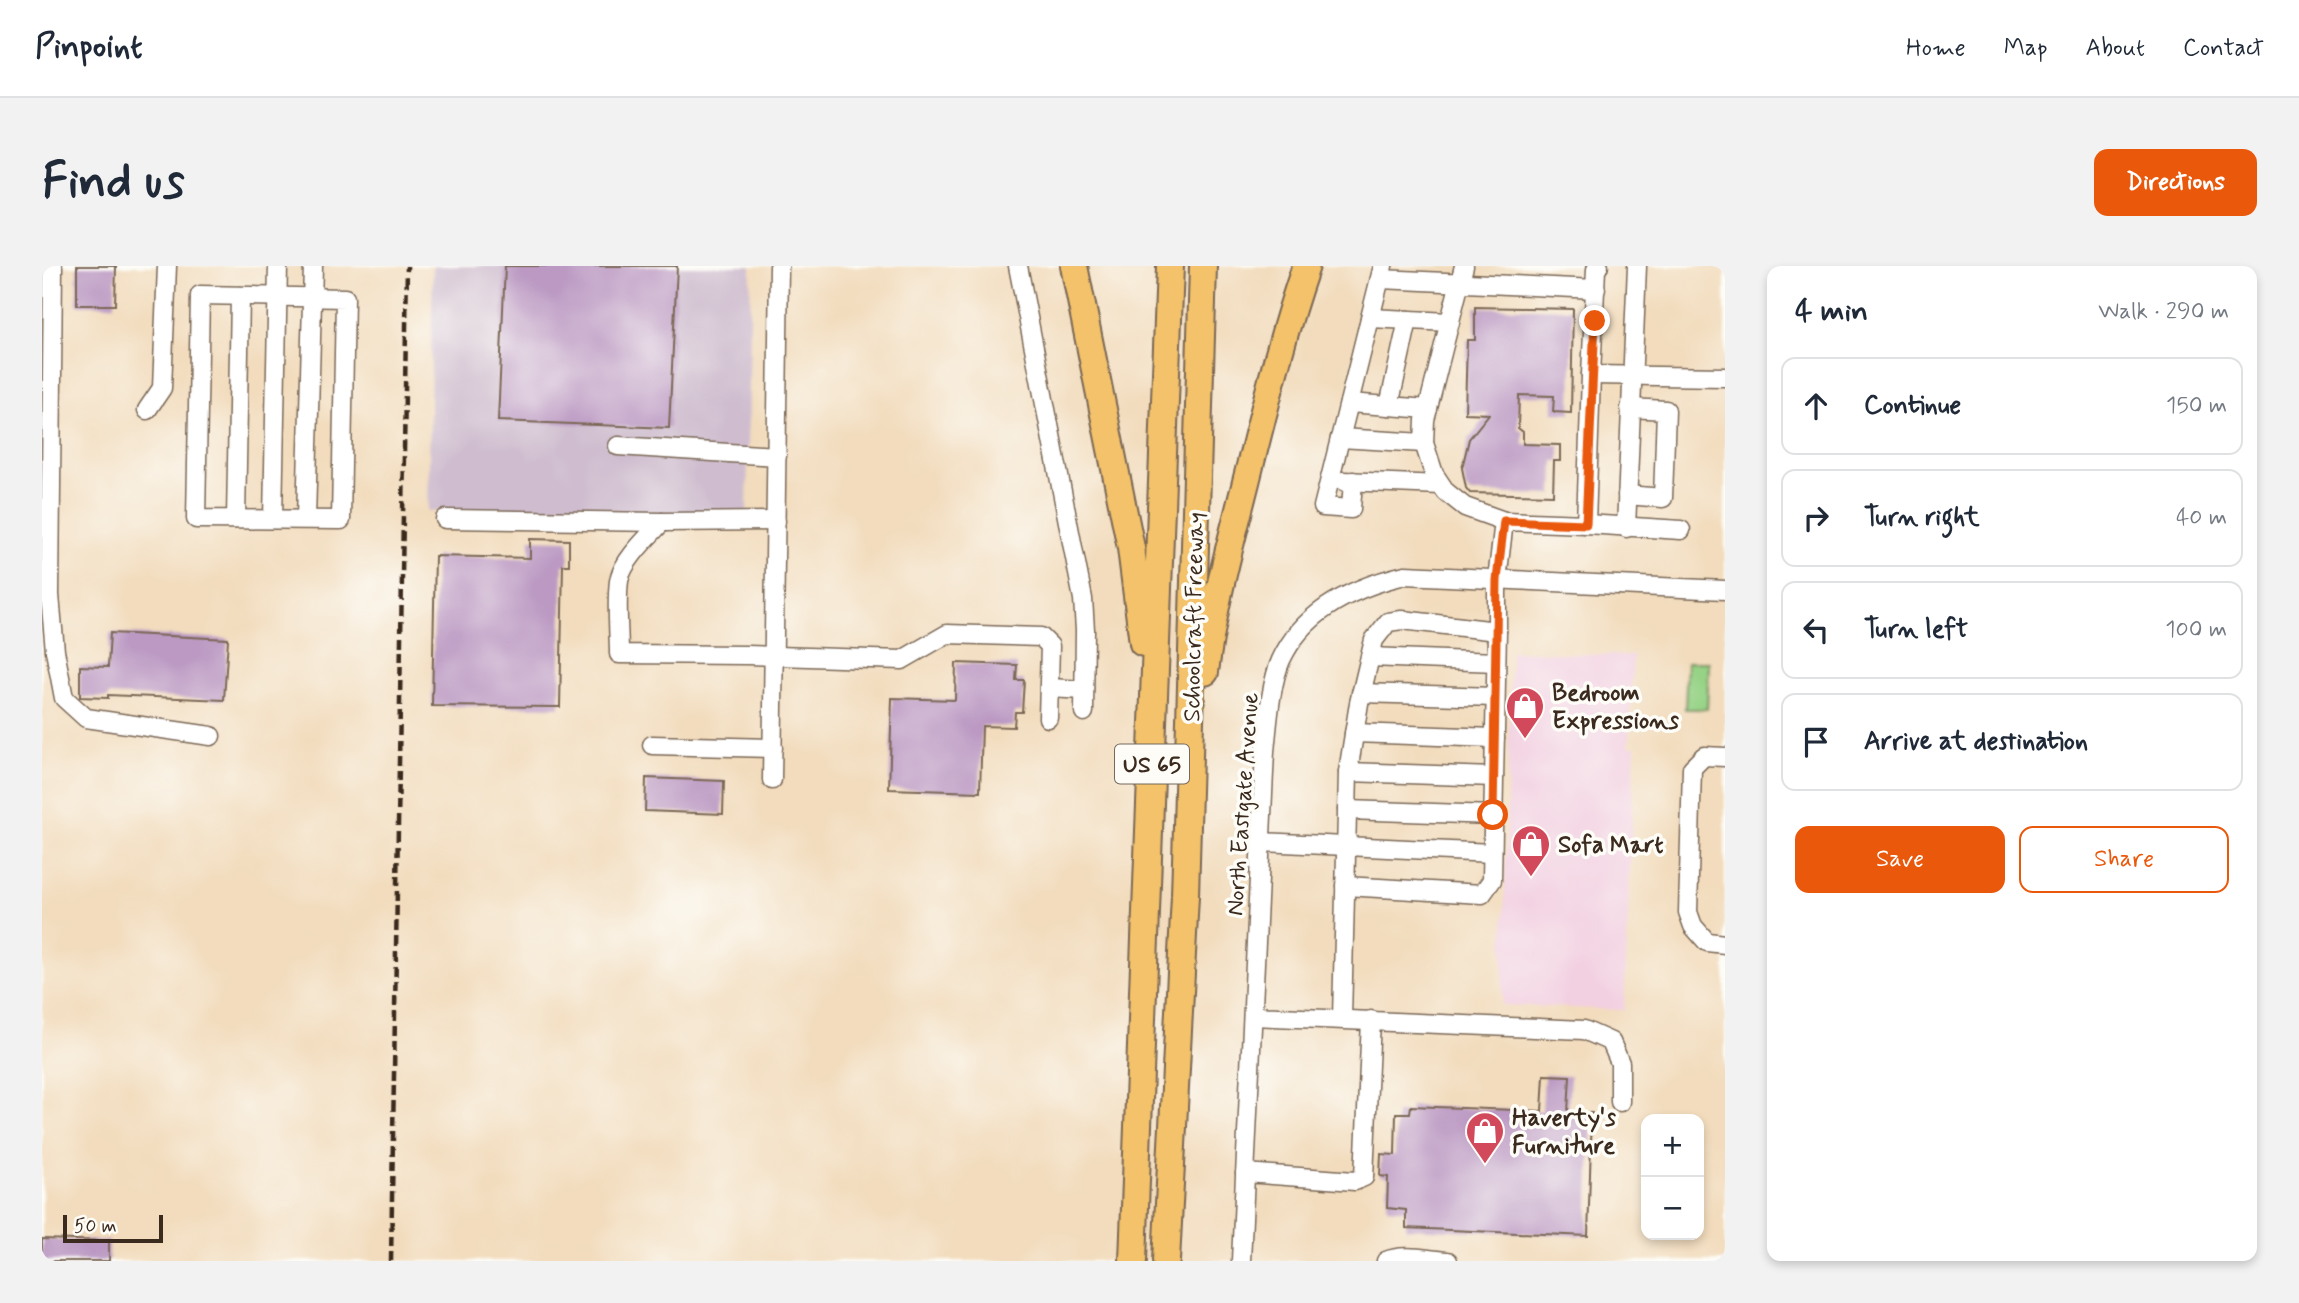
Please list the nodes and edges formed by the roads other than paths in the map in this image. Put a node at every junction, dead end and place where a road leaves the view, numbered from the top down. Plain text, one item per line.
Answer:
1 (53, 266) edge
2 (167, 266) edge
3 (278, 266) edge
4 (313, 266) edge
5 (779, 266) edge
6 (1018, 266) edge
7 (1074, 266) edge
8 (1170, 266) edge
9 (1203, 266) edge
10 (1306, 266) edge
11 (1599, 266) edge
12 (1637, 266) edge
13 (1381, 272) edge
14 (1462, 274) edge
15 (1596, 289) junction
16 (240, 296) junction
17 (278, 296) junction
18 (311, 297) junction
19 (1370, 318) junction
20 (1408, 320) junction
21 (1450, 322) junction
22 (1591, 375) junction
23 (1631, 376) junction
24 (1725, 377) edge
25 (1349, 403) junction
26 (1390, 406) junction
27 (1630, 408) junction
28 (1428, 409) junction
29 (147, 410) dead end
30 (1340, 438) junction
31 (1424, 443) junction
32 (618, 446) dead end
33 (777, 456) junction
34 (1330, 480) junction
35 (1353, 481) junction
36 (1441, 485) junction
37 (1628, 495) junction
38 (236, 519) junction
39 (273, 519) junction
40 (306, 519) junction
41 (445, 519) dead end
42 (776, 521) junction
43 (1504, 521) junction
44 (662, 522) junction
45 (1586, 524) junction
46 (1626, 528) junction
47 (1681, 530) dead end
48 (1497, 580) junction
49 (1725, 590) edge
50 (1497, 631) junction
51 (774, 656) junction
52 (1370, 657) junction
53 (1496, 662) junction
54 (1049, 688) junction
55 (1084, 690) junction
56 (1362, 693) junction
57 (1495, 697) junction
58 (1084, 712) dead end
59 (1048, 718) dead end
60 (1354, 733) junction
61 (211, 736) dead end
62 (1495, 738) junction
63 (652, 746) dead end
64 (773, 748) junction
65 (1725, 757) edge
66 (1348, 772) junction
67 (1494, 777) junction
68 (772, 780) dead end
69 (1347, 810) junction
70 (1493, 815) junction
71 (1260, 842) junction
72 (1346, 846) junction
73 (1493, 853) junction
74 (1345, 886) junction
75 (1148, 897) junction
76 (1185, 897) junction
77 (1725, 944) edge
78 (1253, 1016) junction
79 (1342, 1018) junction
80 (1371, 1020) junction
81 (1620, 1102) dead end
82 (1245, 1173) junction
83 (1133, 1261) edge
84 (1166, 1261) edge
85 (1241, 1261) edge
86 (1386, 1261) edge
87 (1448, 1261) edge

1 - 61 street
2 - 29 street
3 - 17 street
4 - 18 street
5 - 33 street
6 - 55 street
7 - 75 highway
8 - 75 highway, Schoolcraft Freeway / US 65
9 - 76 highway, Schoolcraft Freeway / US 65
10 - 76 highway
11 - 15 street
12 - 23 street
13 - 14 street
13 - 19 street
14 - 15 street
14 - 21 street
15 - 22 street
16 - 17 street
16 - 38 street
16 - 38 street
17 - 18 street
17 - 39 street
18 - 40 street
18 - 40 street
19 - 20 street
19 - 25 street
20 - 21 street
20 - 26 street
21 - 28 street
22 - 23 street
22 - 45 street
23 - 24 street
23 - 27 street
25 - 26 street
25 - 30 street
26 - 28 street
27 - 37 street
27 - 37 street
28 - 31 street
30 - 31 street
30 - 34 street
31 - 36 street
32 - 33 street
33 - 42 street
34 - 35 street
34 - 35 street
35 - 36 street
36 - 43 street
37 - 46 street
38 - 39 street
39 - 40 street
41 - 44 street
42 - 44 street
42 - 51 street
43 - 45 street
43 - 48 street
44 - 51 street
45 - 46 street
46 - 47 street
48 - 49 street, North Eastgate Avenue
48 - 50 street
48 - 71 street, North Eastgate Avenue
50 - 52 street
50 - 53 street
51 - 54 street
51 - 64 street
52 - 53 street
52 - 56 street
53 - 57 street
54 - 55 street
54 - 59 street
55 - 58 street
56 - 57 street
56 - 60 street
57 - 62 street
60 - 62 street
60 - 66 street
62 - 67 street
63 - 64 street
64 - 68 street
65 - 77 street
66 - 67 street
66 - 69 street
67 - 70 street
69 - 70 street
69 - 72 street
70 - 73 street
71 - 72 street
71 - 78 street, North Eastgate Avenue
72 - 73 street
72 - 74 street
73 - 74 street
74 - 79 street
75 - 83 highway, Schoolcraft Freeway / US 65
76 - 84 highway, Schoolcraft Freeway / US 65
78 - 79 street
78 - 82 street, North Eastgate Avenue
79 - 80 street
80 - 81 street
80 - 82 street
82 - 85 street, North Eastgate Avenue
86 - 87 street

